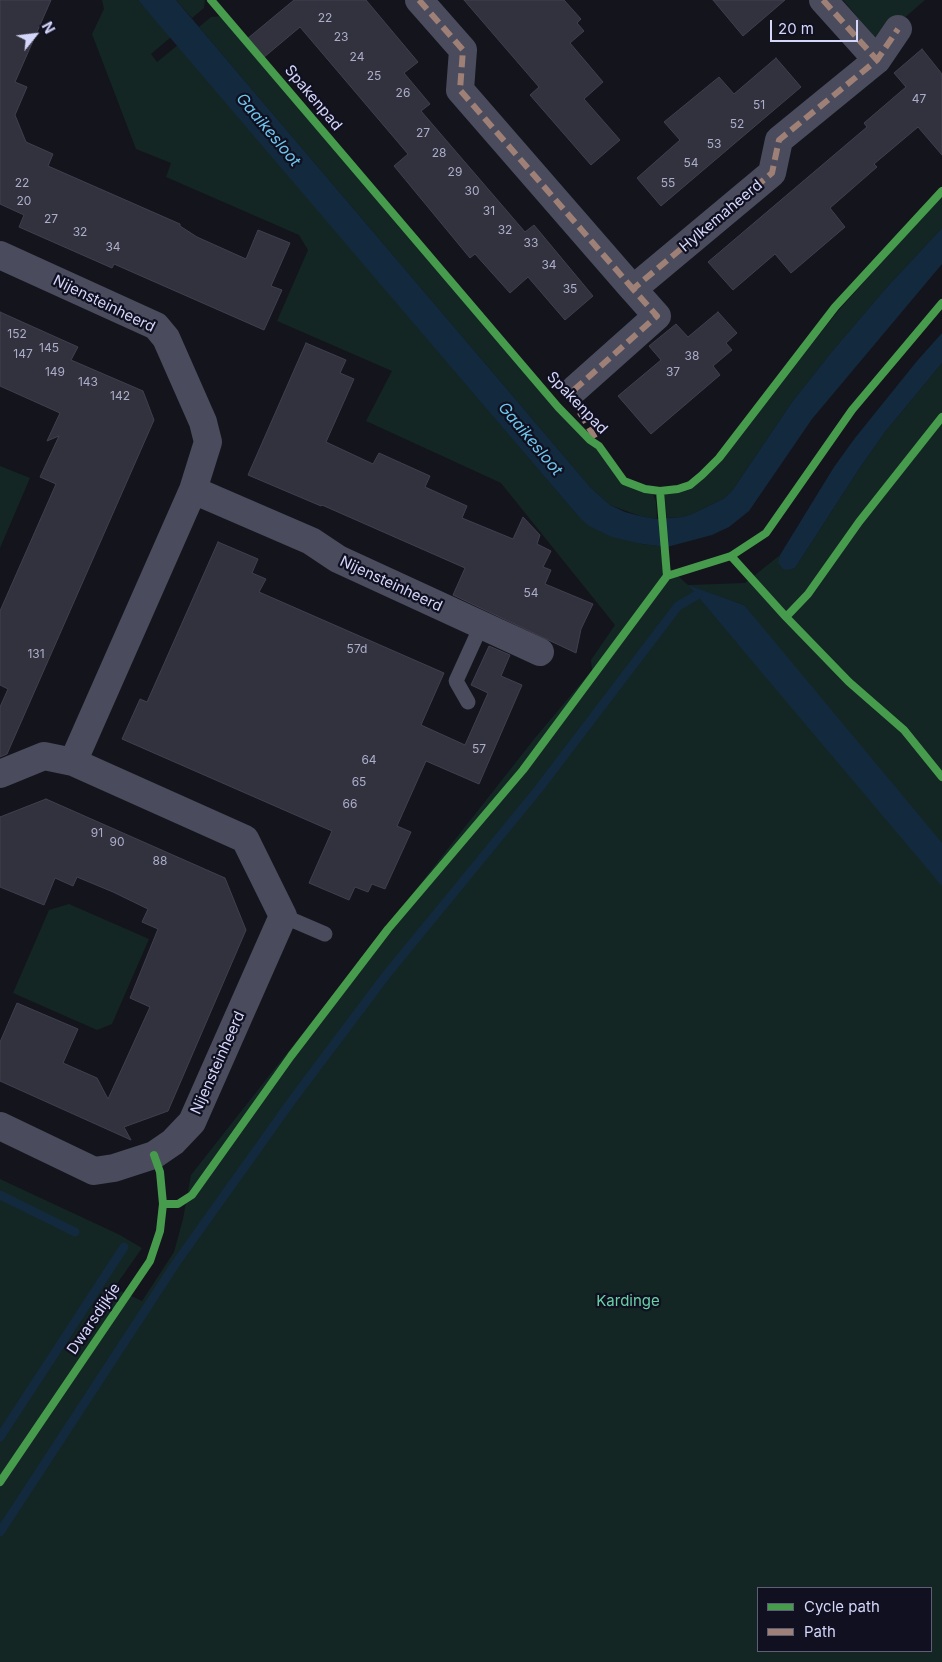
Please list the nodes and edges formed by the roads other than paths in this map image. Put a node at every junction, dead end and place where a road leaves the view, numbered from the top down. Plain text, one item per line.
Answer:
1 (418, 0) edge
2 (823, 0) edge
3 (898, 29) dead end
4 (877, 60) junction
5 (0, 254) edge
6 (633, 289) junction
7 (575, 389) dead end
8 (193, 490) junction
9 (480, 626) junction
10 (540, 652) dead end
11 (468, 702) dead end
12 (73, 762) junction
13 (0, 774) edge
14 (283, 916) junction
15 (326, 934) dead end
16 (0, 1126) edge

1 - 6 street
2 - 4 street
3 - 4 street, Hylkemaheerd
4 - 6 street, Hylkemaheerd
5 - 8 street, Nijensteinheerd
6 - 7 street
8 - 9 street, Nijensteinheerd
8 - 12 street, Nijensteinheerd
9 - 10 street, Nijensteinheerd
9 - 11 lane
12 - 13 street
12 - 14 street
14 - 15 lane
14 - 16 street, Nijensteinheerd

